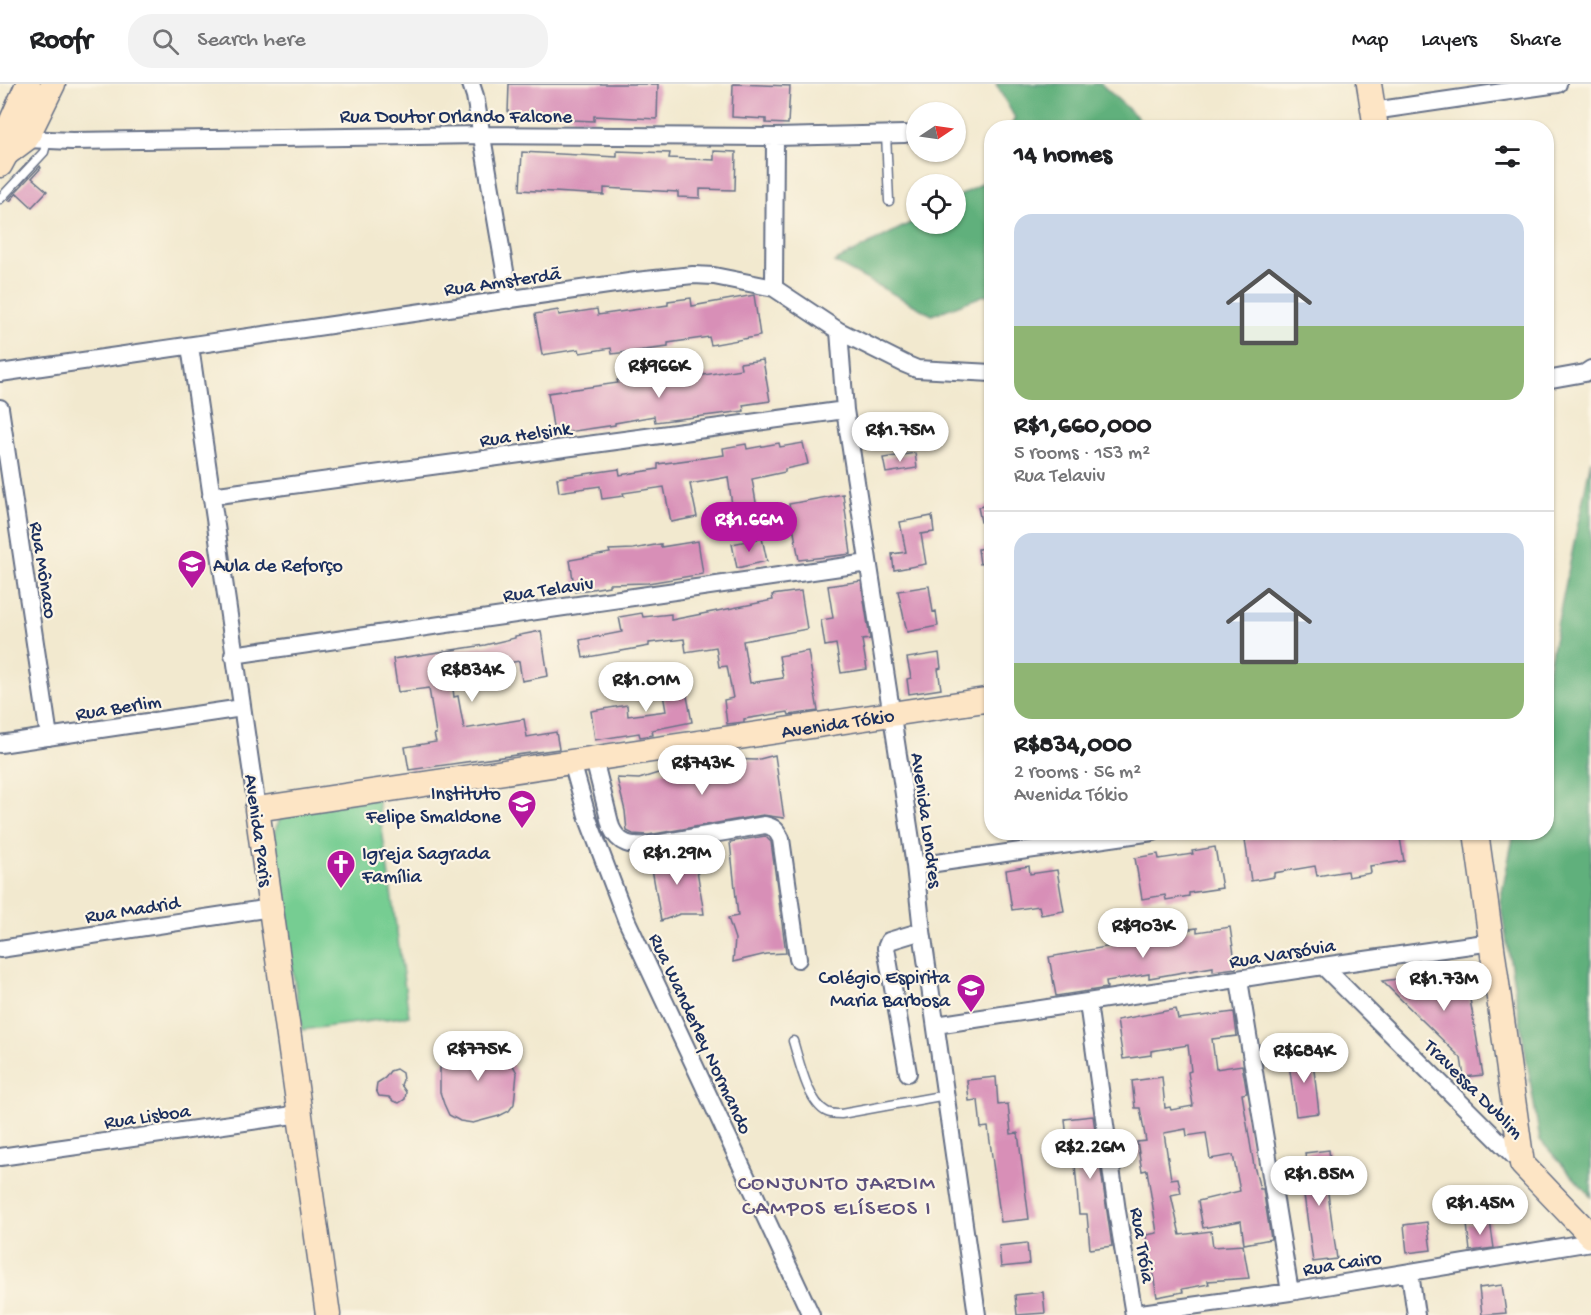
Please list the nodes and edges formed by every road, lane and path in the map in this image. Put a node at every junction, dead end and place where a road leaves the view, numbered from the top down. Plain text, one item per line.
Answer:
1 (28, 84) edge
2 (53, 84) edge
3 (471, 84) edge
4 (1369, 84) edge
5 (1558, 84) edge
6 (1529, 86) edge
7 (1374, 119) edge
8 (886, 134) junction
9 (905, 134) dead end
10 (481, 135) junction
11 (775, 137) junction
12 (17, 146) edge
13 (0, 199) edge
14 (889, 201) dead end
15 (774, 288) junction
16 (510, 300) junction
17 (838, 331) junction
18 (190, 346) junction
19 (1591, 369) edge
20 (984, 373) edge
21 (0, 374) edge
22 (1554, 379) edge
23 (0, 408) edge
24 (845, 410) junction
25 (212, 496) junction
26 (868, 563) junction
27 (233, 655) junction
28 (984, 700) edge
29 (242, 708) junction
30 (891, 714) junction
31 (49, 737) junction
32 (0, 744) edge
33 (583, 761) junction
34 (257, 809) junction
35 (1097, 840) edge
36 (1477, 840) edge
37 (915, 866) junction
38 (271, 908) junction
39 (922, 931) junction
40 (1492, 942) junction
41 (0, 949) edge
42 (798, 959) dead end
43 (1323, 966) junction
44 (1239, 980) junction
45 (1089, 1003) junction
46 (936, 1026) junction
47 (793, 1041) dead end
48 (908, 1073) dead end
49 (946, 1095) junction
50 (300, 1114) junction
51 (0, 1157) edge
52 (1522, 1164) junction
53 (1591, 1236) edge
54 (1591, 1242) edge
55 (1410, 1273) junction
56 (1290, 1292) junction
57 (328, 1315) edge
58 (811, 1315) edge
59 (977, 1315) edge
60 (1134, 1315) edge
61 (1416, 1315) edge

1 - 12 street
2 - 12 street
3 - 10 street
4 - 7 street
5 - 6 street
6 - 7 street
8 - 9 street, Rua Doutor Orlando Falcone
8 - 11 street, Rua Doutor Orlando Falcone
8 - 14 lane
10 - 11 street, Rua Doutor Orlando Falcone
10 - 12 street, Rua Doutor Orlando Falcone
10 - 16 street
11 - 15 street
12 - 13 lane
15 - 16 street, Rua Amsterdã
15 - 17 street, Rua Amsterdã
16 - 18 street, Rua Amsterdã
17 - 20 street, Rua Amsterdã
17 - 24 street, Avenida Londres
18 - 21 street, Rua Amsterdã
18 - 25 street, Avenida Paris
19 - 22 street
23 - 31 street, Rua Mônaco
24 - 25 street, Rua Helsink
24 - 26 street, Avenida Londres
25 - 27 street, Avenida Paris
26 - 27 street, Rua Telaviv
26 - 30 street, Avenida Londres
27 - 29 street, Avenida Paris
28 - 30 street, Avenida Tókio
29 - 31 street, Rua Berlim
29 - 34 street, Avenida Paris
30 - 33 street, Avenida Tókio
30 - 37 street, Avenida Londres
31 - 32 street, Rua Berlim
33 - 34 street, Avenida Tókio
33 - 42 street
33 - 58 street, Rua Wanderley Normando
34 - 38 street, Avenida Paris
35 - 37 street
36 - 40 street
37 - 39 street, Avenida Londres
38 - 41 street, Rua Madrid
38 - 50 street, Avenida Paris
39 - 46 street, Avenida Londres
39 - 48 street
40 - 43 street, Rua Varsóvia
40 - 52 street
43 - 44 street, Rua Varsóvia
43 - 52 street, Travessa Dublim
44 - 45 street, Rua Varsóvia
44 - 56 street
45 - 46 street, Rua Varsóvia
45 - 60 street, Rua Tróia
46 - 49 street, Avenida Londres
47 - 49 lane
49 - 59 street, Avenida Londres
50 - 51 street, Rua Lisboa
50 - 57 street, Avenida Paris
52 - 53 street
54 - 55 street, Rua Cairo
55 - 56 street, Rua Cairo
55 - 61 street
56 - 60 street, Rua Cairo

